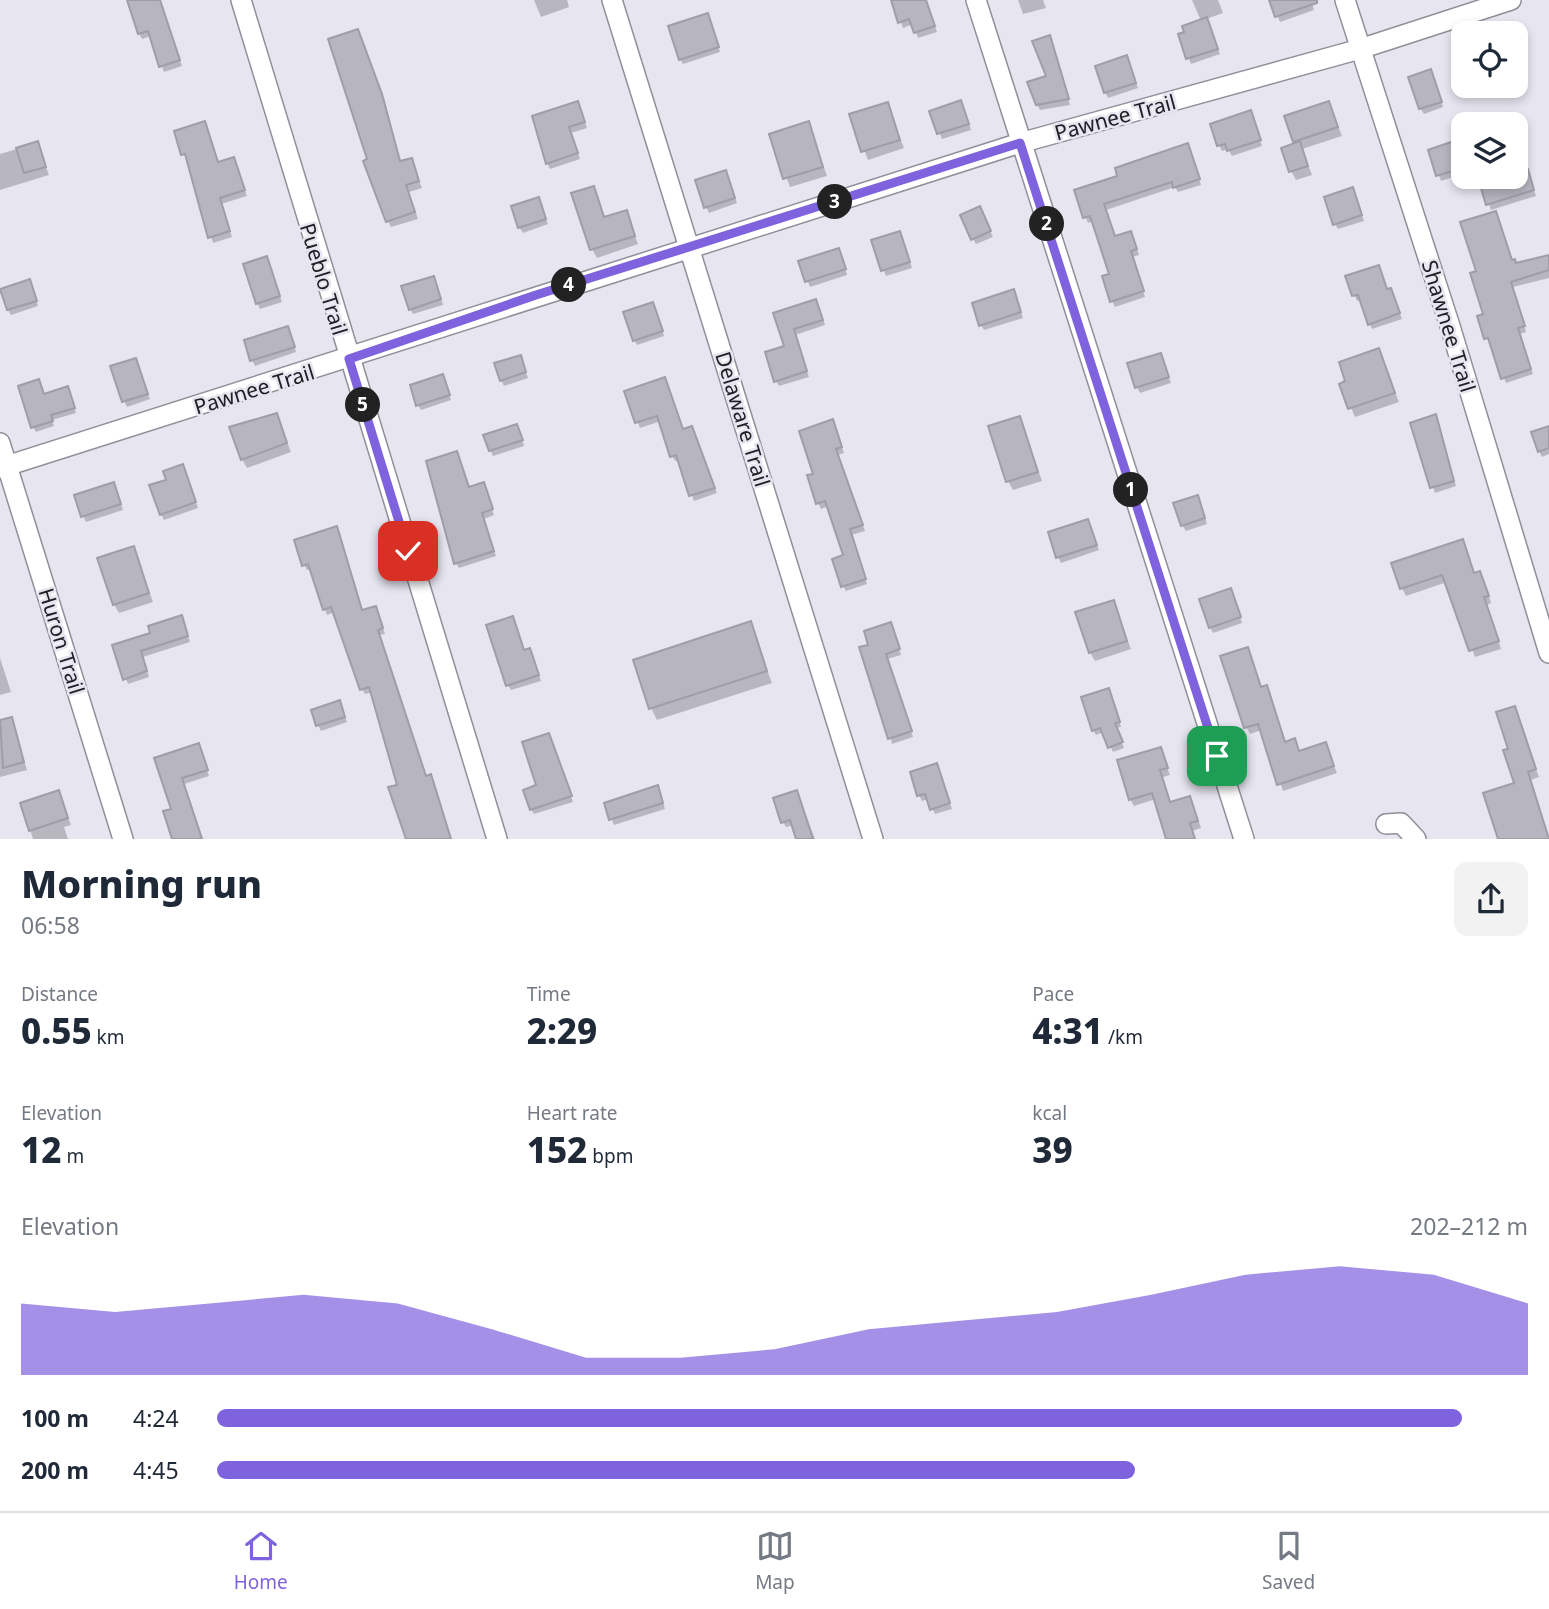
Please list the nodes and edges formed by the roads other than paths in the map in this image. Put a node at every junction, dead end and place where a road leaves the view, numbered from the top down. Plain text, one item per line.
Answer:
1 (241, 0) edge
2 (611, 0) edge
3 (976, 0) edge
4 (1345, 0) edge
5 (1511, 0) edge
6 (1360, 49) junction
7 (1020, 143) junction
8 (691, 248) junction
9 (349, 359) junction
10 (0, 443) edge
11 (4, 467) edge
12 (1549, 653) edge
13 (1386, 824) dead end
14 (123, 839) edge
15 (497, 839) edge
16 (873, 839) edge
17 (1244, 839) edge
18 (1416, 839) edge

1 - 9 street, Pueblo Trail
2 - 8 street, Delaware Trail
3 - 7 street
4 - 6 street, Shawnee Trail
5 - 6 street, Pawnee Trail
6 - 7 street, Pawnee Trail
6 - 12 street, Shawnee Trail
7 - 8 street, Pawnee Trail
7 - 17 street
8 - 9 street, Pawnee Trail
8 - 16 street, Delaware Trail
9 - 11 street, Pawnee Trail
9 - 15 street, Pueblo Trail
10 - 11 street, Huron Trail
11 - 14 street, Huron Trail
13 - 18 street

